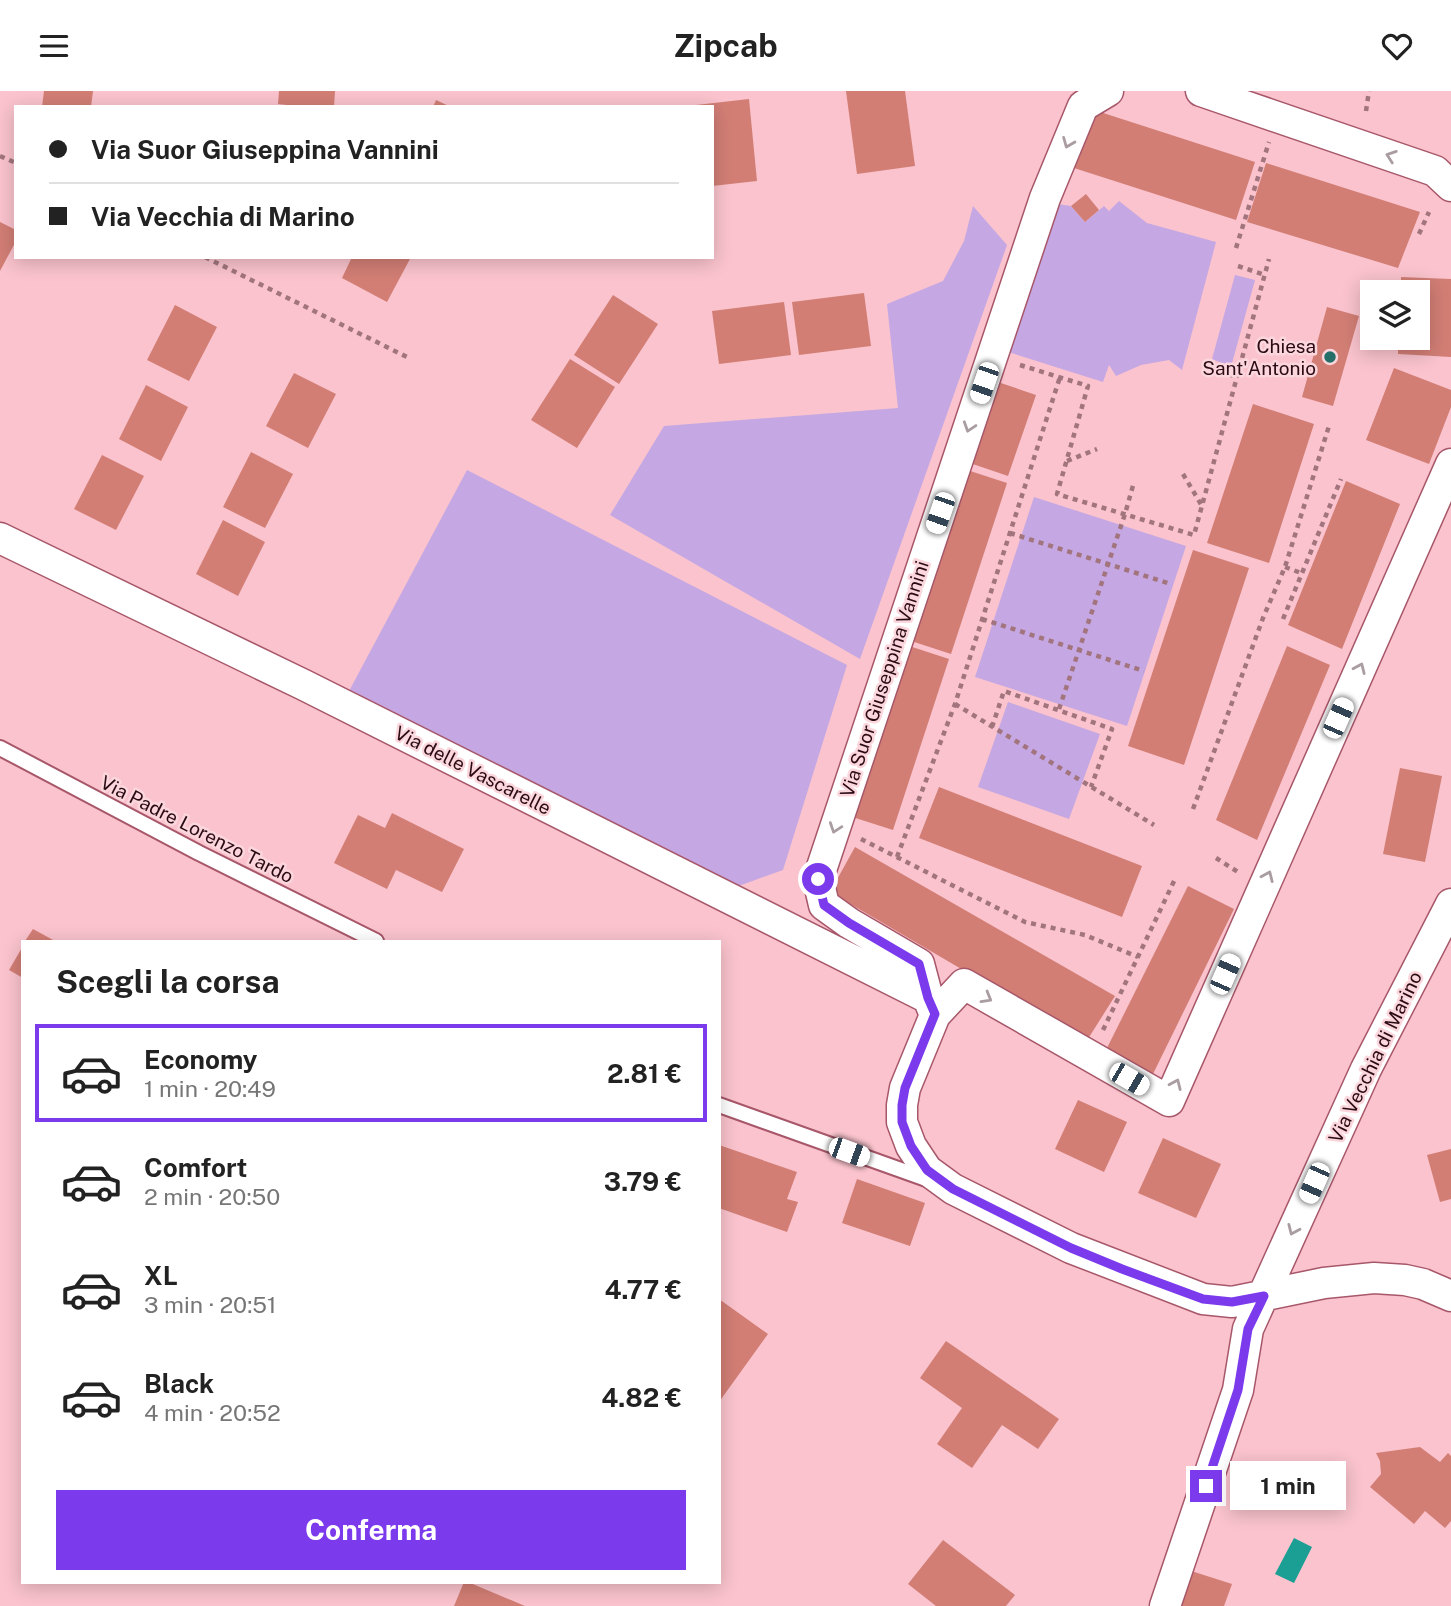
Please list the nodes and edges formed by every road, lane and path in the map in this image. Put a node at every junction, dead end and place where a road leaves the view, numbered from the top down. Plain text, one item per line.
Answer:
1 (1108, 91) edge
2 (1201, 91) edge
3 (1368, 91) edge
4 (1366, 111) dead end
5 (1262, 164) dead end
6 (1451, 186) edge
7 (1429, 212) dead end
8 (1419, 234) dead end
9 (1236, 248) dead end
10 (209, 259) edge
11 (1269, 259) dead end
12 (1238, 267) dead end
13 (1265, 275) junction
14 (992, 357) junction
15 (411, 359) dead end
16 (1209, 369) dead end
17 (1060, 377) junction
18 (1238, 377) junction
19 (1329, 426) dead end
20 (1097, 449) dead end
21 (1067, 461) junction
22 (1451, 464) edge
23 (1183, 474) dead end
24 (1341, 479) dead end
25 (1134, 482) dead end
26 (1202, 506) junction
27 (1125, 514) junction
28 (1010, 533) junction
29 (0, 538) edge
30 (1108, 564) junction
31 (1285, 567) junction
32 (1302, 573) junction
33 (1171, 584) dead end
34 (982, 619) junction
35 (1283, 619) dead end
36 (1080, 649) junction
37 (1144, 671) dead end
38 (955, 704) junction
39 (1059, 709) junction
40 (992, 727) junction
41 (0, 748) edge
42 (1091, 787) junction
43 (1193, 809) dead end
44 (836, 825) junction
45 (1154, 825) dead end
46 (897, 857) junction
47 (1216, 859) dead end
48 (1244, 875) dead end
49 (1176, 877) dead end
50 (1451, 904) edge
51 (374, 940) edge
52 (1138, 957) junction
53 (932, 1006) junction
54 (1090, 1056) junction
55 (721, 1106) edge
56 (953, 1189) junction
57 (1264, 1296) junction
58 (1451, 1296) edge
59 (1165, 1606) edge

1 -> 14 street, Via Suor Giuseppina Vannini
6 -> 2 street
3 - 4 path
5 - 9 path
7 - 8 path
10 - 15 path
11 - 13 path
12 - 13 path
13 - 18 path
14 - 17 path
14 -> 44 street, Via Suor Giuseppina Vannini
16 - 18 path
17 - 21 path
17 - 28 path
18 - 26 path
19 - 31 path
20 - 21 path
21 - 27 path
54 -> 22 street
23 - 26 path
24 - 32 path
25 - 27 path
26 - 27 path
27 - 30 path
28 - 30 path
28 - 34 path
29 - 53 street, Via delle Vascarelle
30 - 33 path
30 - 36 path
31 - 32 path
31 - 43 path
32 - 35 path
34 - 36 path
34 - 38 path
36 - 37 path
36 - 39 path
38 - 40 path
38 - 46 path
39 - 40 path
39 - 42 path
40 - 42 path
41 - 51 lane, Via Padre Lorenzo Tardo
42 - 45 path
44 - 46 path
44 -> 53 street, Via Suor Giuseppina Vannini
46 - 52 path
47 - 48 path
49 - 52 path
50 -> 57 street, Via Vecchia di Marino
52 - 54 path
53 -> 54 street
53 - 56 street
55 - 56 lane
56 - 57 street
57 - 58 street
57 - 59 street, Via Vecchia di Marino

